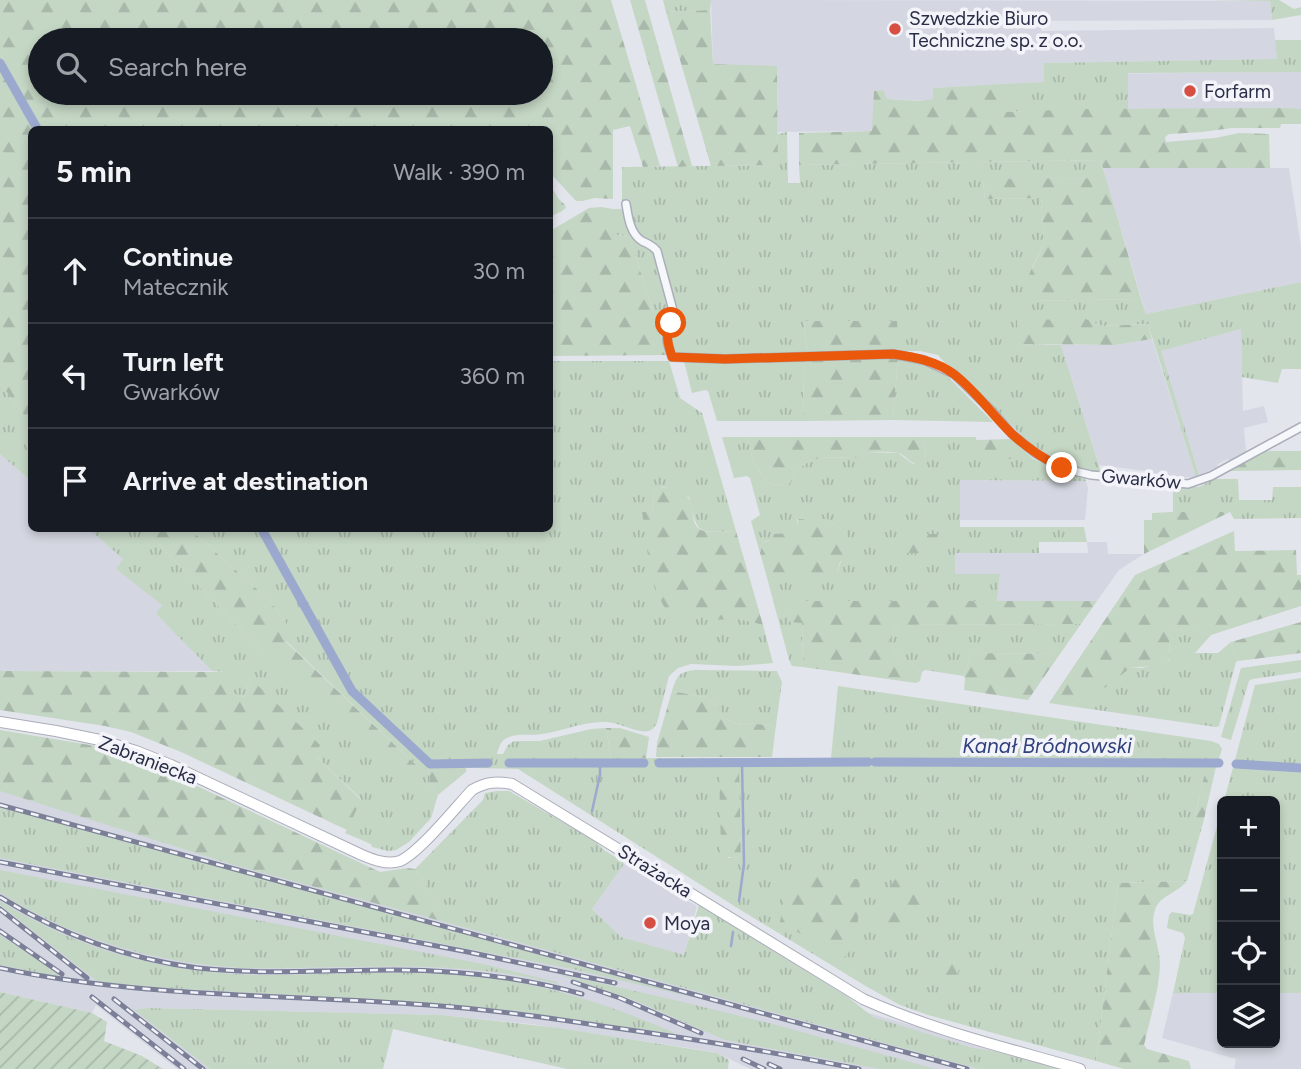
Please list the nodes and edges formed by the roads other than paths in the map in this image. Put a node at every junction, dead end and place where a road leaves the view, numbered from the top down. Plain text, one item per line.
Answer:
1 (626, 204) dead end
2 (1301, 426) edge
3 (0, 722) edge
4 (289, 821) joint
5 (1080, 1069) edge

1 - 2 street, Gwarków
3 - 4 main road, Zabraniecka
4 - 5 main road, Strażacka

